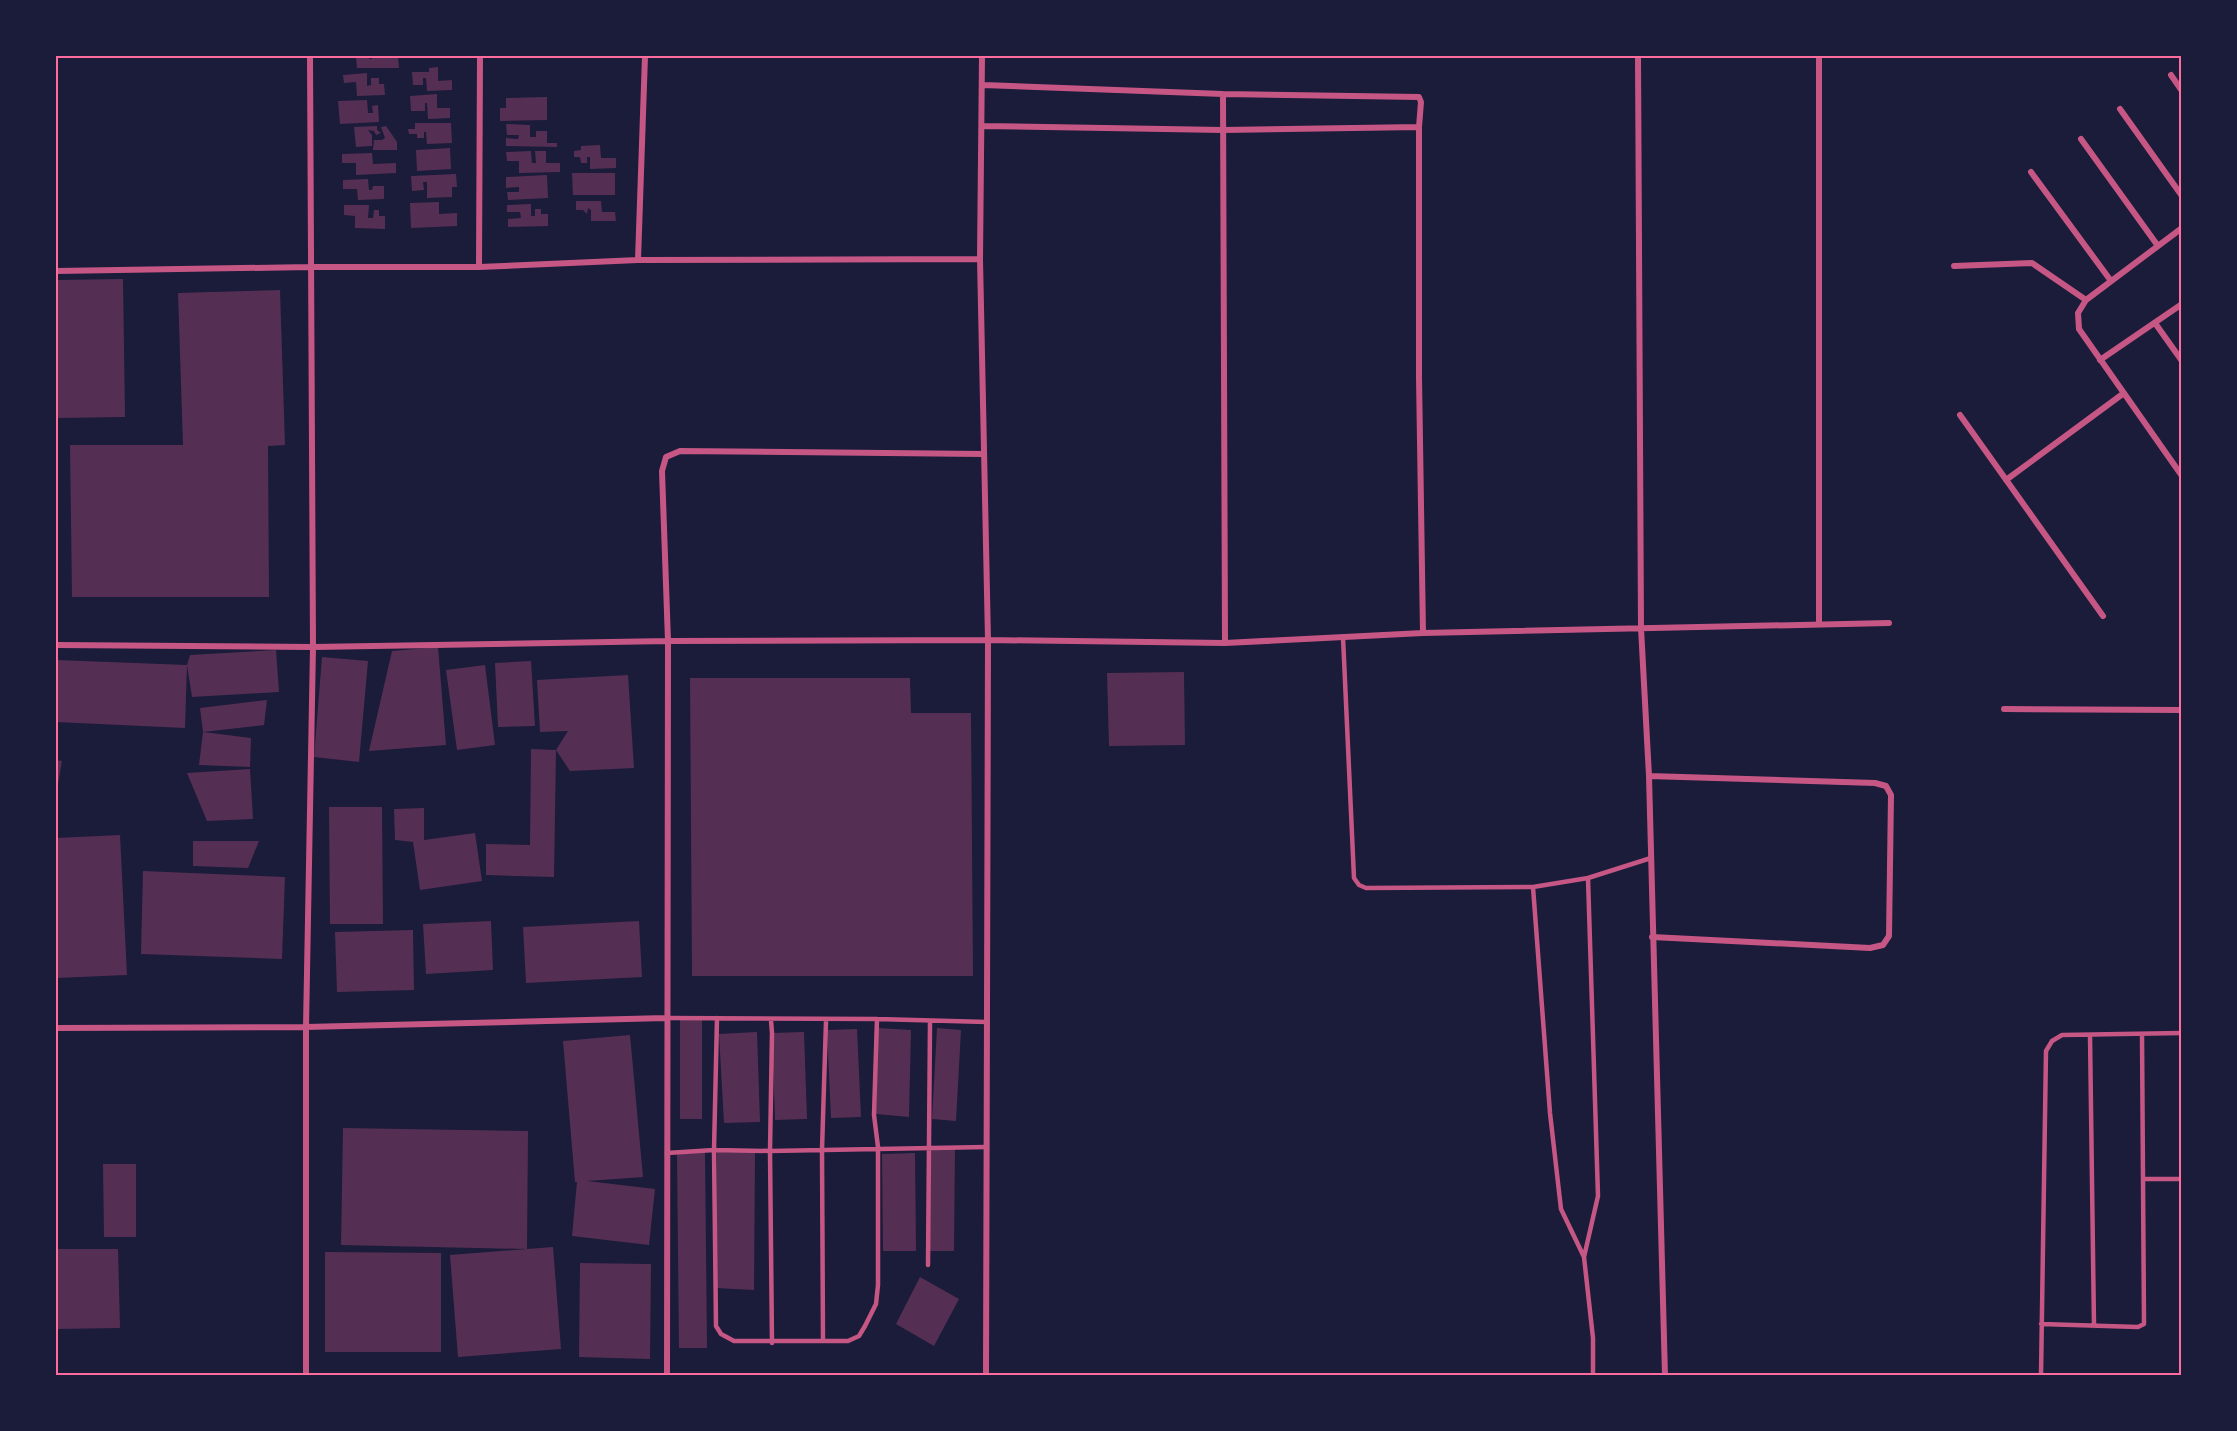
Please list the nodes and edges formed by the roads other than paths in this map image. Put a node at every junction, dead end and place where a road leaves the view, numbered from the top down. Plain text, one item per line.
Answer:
1 (310, 56) edge
2 (480, 56) edge
3 (645, 56) edge
4 (982, 56) edge
5 (1638, 56) edge
6 (1819, 56) edge
7 (2171, 75) dead end
8 (983, 85) junction
9 (2181, 91) edge
10 (1223, 94) junction
11 (2120, 109) dead end
12 (982, 126) junction
13 (1419, 128) junction
14 (1223, 130) junction
15 (2081, 139) dead end
16 (2031, 172) dead end
17 (2181, 196) edge
18 (2181, 228) edge
19 (2158, 246) junction
20 (980, 259) junction
21 (638, 260) junction
22 (1954, 266) dead end
23 (310, 267) junction
24 (479, 267) junction
25 (56, 271) edge
26 (2111, 281) junction
27 (2086, 300) junction
28 (2181, 304) edge
29 (2155, 322) junction
30 (2100, 360) junction
31 (2181, 361) edge
32 (2124, 393) junction
33 (1960, 415) dead end
34 (984, 454) junction
35 (2181, 476) edge
36 (2006, 480) junction
37 (2103, 616) dead end
38 (1889, 623) dead end
39 (1819, 624) junction
40 (1641, 628) junction
41 (1423, 633) junction
42 (1343, 638) junction
43 (987, 640) junction
44 (668, 641) junction
45 (1225, 643) junction
46 (56, 645) edge
47 (313, 647) junction
48 (2004, 710) dead end
49 (2181, 710) edge
50 (1649, 776) junction
51 (1651, 858) junction
52 (1588, 878) junction
53 (1533, 887) junction
54 (1652, 937) junction
55 (666, 1018) junction
56 (717, 1018) junction
57 (877, 1019) junction
58 (771, 1020) junction
59 (826, 1021) junction
60 (930, 1022) junction
61 (987, 1022) junction
62 (306, 1027) junction
63 (56, 1028) edge
64 (2181, 1033) edge
65 (2142, 1034) junction
66 (2090, 1035) junction
67 (878, 1147) junction
68 (930, 1147) junction
69 (986, 1147) junction
70 (714, 1150) junction
71 (822, 1150) junction
72 (770, 1151) junction
73 (667, 1153) junction
74 (2143, 1179) junction
75 (2181, 1179) edge
76 (1584, 1257) junction
77 (928, 1266) dead end
78 (2041, 1324) junction
79 (2094, 1326) junction
80 (823, 1341) junction
81 (772, 1343) junction
82 (306, 1376) edge
83 (667, 1376) edge
84 (986, 1376) edge
85 (1593, 1376) edge
86 (1665, 1376) edge
87 (2041, 1376) edge

1 - 23 street
2 - 24 street
3 - 21 street
4 - 8 street
5 - 40 street
6 - 39 street
7 - 9 street
8 - 10 street
8 - 12 street
10 - 13 street
10 - 14 street
11 - 17 street
12 - 14 street
12 - 20 street
13 - 14 street
13 - 41 street
14 - 45 street
15 - 19 street
16 - 26 street
18 - 19 street
19 - 26 street
20 - 21 street
20 - 34 street
21 - 24 street
22 - 27 street
23 - 24 street
23 - 25 street
23 - 47 street
26 - 27 street
27 - 30 street
28 - 29 street
29 - 30 street
29 - 31 street
30 - 32 street
32 - 35 street
32 - 36 street
33 - 36 street
34 - 43 street
34 - 44 street
36 - 37 street
38 - 39 street
39 - 40 street
40 - 41 street
40 - 50 street
41 - 42 street
42 - 45 street
42 - 53 lane
43 - 44 street
43 - 45 street
43 - 61 street
44 - 47 street
44 - 55 street
46 - 47 street
47 - 62 street
48 - 49 street
50 - 51 street
50 - 54 street
51 - 52 lane
51 - 54 street
52 - 53 lane
52 - 76 lane
53 - 76 lane
54 - 86 street
55 - 56 lane
55 - 62 street
55 - 73 street
56 - 58 lane
56 - 70 lane
57 - 59 lane
57 - 60 lane
57 - 67 lane
58 - 59 lane
58 - 72 lane
59 - 71 lane
60 - 61 lane
60 - 68 lane
61 - 69 street
62 - 63 street
62 - 82 street
64 - 65 lane
65 - 66 lane
65 - 74 lane
66 - 78 lane
66 - 79 lane
67 - 68 lane
67 - 71 lane
67 - 80 lane
68 - 69 lane
68 - 77 lane
69 - 84 street
70 - 72 lane
70 - 73 lane
70 - 81 lane
71 - 72 lane
71 - 80 lane
72 - 81 lane
73 - 83 street
74 - 75 lane
74 - 79 lane
76 - 85 lane
78 - 79 lane
78 - 87 lane
80 - 81 lane

